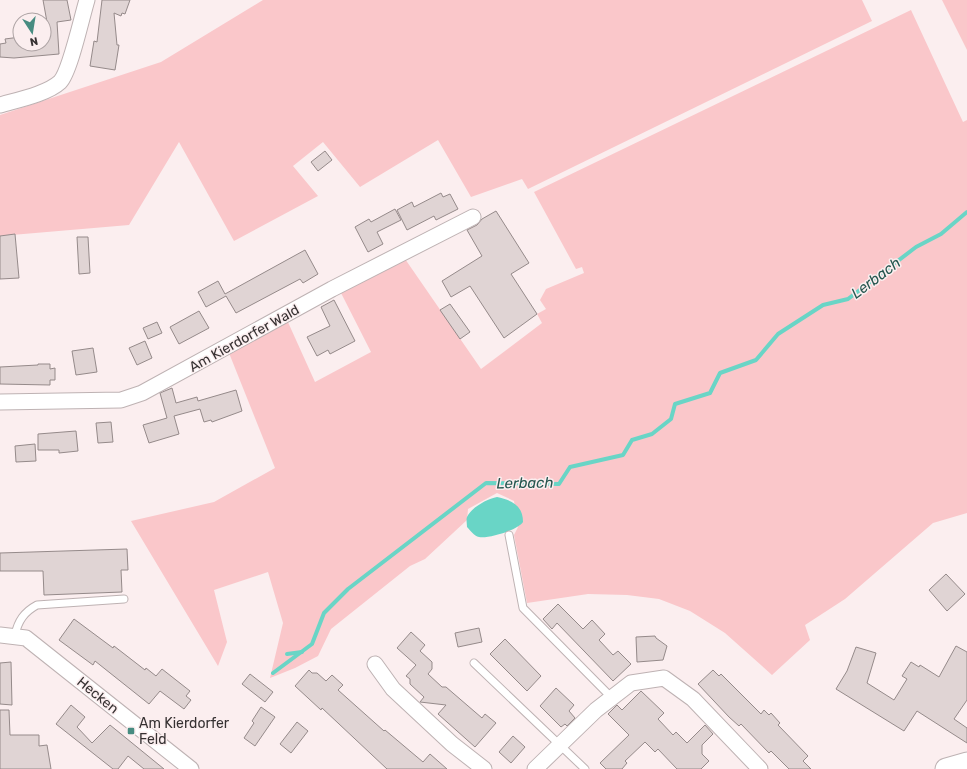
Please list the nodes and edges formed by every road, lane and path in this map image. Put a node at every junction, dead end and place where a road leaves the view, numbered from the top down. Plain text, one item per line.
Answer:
1 (87, 0) edge
2 (0, 105) edge
3 (473, 217) dead end
4 (0, 402) edge
5 (509, 535) dead end
6 (124, 598) dead end
7 (0, 635) edge
8 (15, 635) junction
9 (474, 663) dead end
10 (375, 664) dead end
11 (612, 698) junction
12 (561, 745) junction
13 (967, 763) edge
14 (185, 767) edge
15 (484, 769) edge
16 (534, 769) edge
17 (585, 769) edge
18 (760, 769) edge
19 (946, 769) edge

1 - 2 street
3 - 4 street, Am Kierdorfer Wald
5 - 11 lane
6 - 8 lane
7 - 8 street, Hecken
8 - 14 street, Hecken
9 - 12 lane
10 - 15 street
11 - 12 street
11 - 18 street
12 - 16 street
12 - 17 lane
13 - 19 main road

